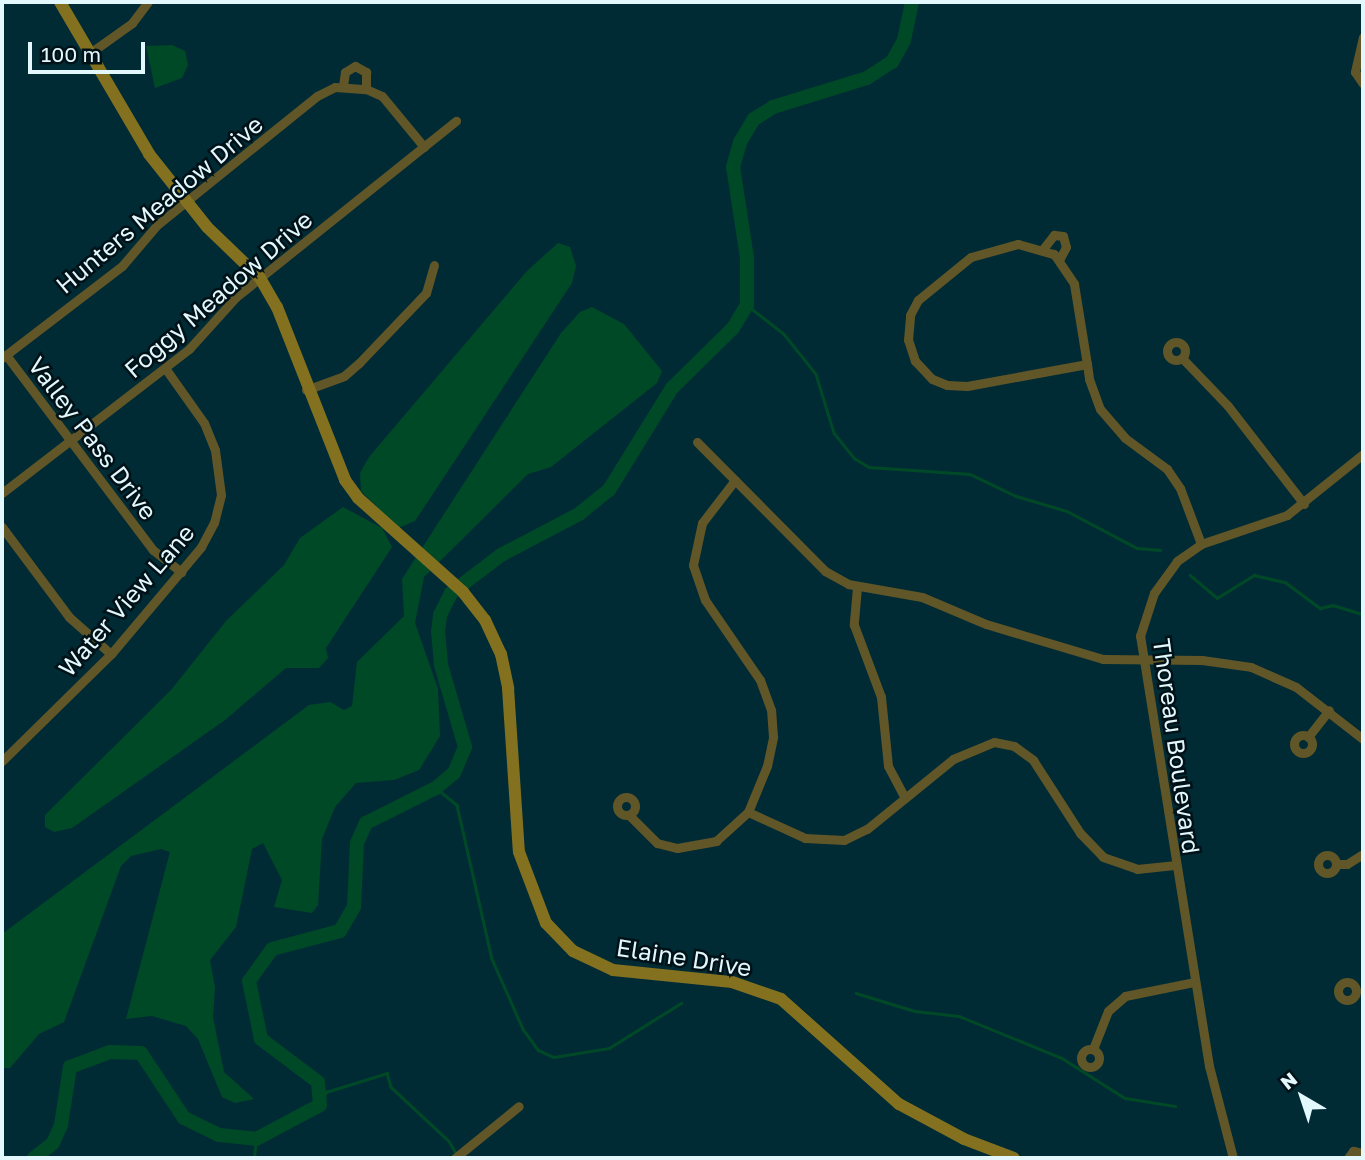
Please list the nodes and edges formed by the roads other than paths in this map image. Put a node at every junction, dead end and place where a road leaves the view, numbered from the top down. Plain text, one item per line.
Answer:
1 (60, 2) edge
2 (148, 2) edge
3 (1363, 37) edge
4 (90, 53) junction
5 (1363, 84) edge
6 (343, 86) junction
7 (366, 89) junction
8 (456, 121) dead end
9 (424, 148) junction
10 (186, 201) junction
11 (1043, 249) junction
12 (1059, 260) junction
13 (434, 265) dead end
14 (260, 278) junction
15 (4, 356) edge
16 (1182, 358) dead end
17 (1087, 364) junction
18 (165, 368) junction
19 (306, 390) junction
20 (72, 442) junction
21 (697, 442) dead end
22 (1363, 454) edge
23 (735, 480) junction
24 (2, 493) edge
25 (1304, 504) junction
26 (2, 527) edge
27 (1201, 544) junction
28 (181, 572) junction
29 (857, 587) junction
30 (111, 654) junction
31 (1141, 660) junction
32 (1329, 710) junction
33 (1308, 737) dead end
34 (1363, 739) edge
35 (2, 761) edge
36 (905, 798) junction
37 (748, 812) junction
38 (629, 815) dead end
39 (1363, 854) edge
40 (1336, 864) dead end
41 (1174, 865) junction
42 (1194, 982) junction
43 (1093, 1049) dead end
44 (519, 1106) dead end
45 (1363, 1153) edge
46 (455, 1158) edge
47 (1014, 1158) edge
48 (1233, 1158) edge
49 (1348, 1158) edge

1 - 4 street, Elaine Drive
2 - 4 street
3 - 5 street
4 - 10 street, Elaine Drive
6 - 7 street, Hunters Meadow Drive
6 - 7 street, Hunters Meadow Drive
6 - 10 street, Hunters Meadow Drive
7 - 9 street, Hunters Meadow Drive
8 - 9 street, Foggy Meadow Drive
9 - 14 street, Foggy Meadow Drive
10 - 14 street, Elaine Drive
10 - 15 street, Hunters Meadow Drive
11 - 12 street
11 - 12 street
11 - 17 street
12 - 17 street
13 - 19 street
14 - 18 street, Foggy Meadow Drive
14 - 19 street, Elaine Drive
15 - 20 street, Valley Pass Drive
16 - 25 street
17 - 27 street
18 - 20 street, Foggy Meadow Drive
18 - 28 street, Water View Lane
19 - 47 street, Elaine Drive
20 - 24 street, Foggy Meadow Drive
20 - 28 street, Valley Pass Drive
21 - 23 street
22 - 25 street, Thoreau Boulevard
23 - 29 street
23 - 37 street
25 - 27 street, Thoreau Boulevard
26 - 30 street
27 - 31 street, Thoreau Boulevard
28 - 30 street, Water View Lane
29 - 31 street
29 - 36 street
30 - 35 street, Water View Lane
31 - 32 street
31 - 41 street, Thoreau Boulevard
32 - 33 street
32 - 34 street
36 - 37 street
36 - 41 street
37 - 38 street
39 - 40 street
41 - 42 street, Thoreau Boulevard
42 - 43 street
42 - 48 street, Thoreau Boulevard
44 - 46 street
45 - 49 street

